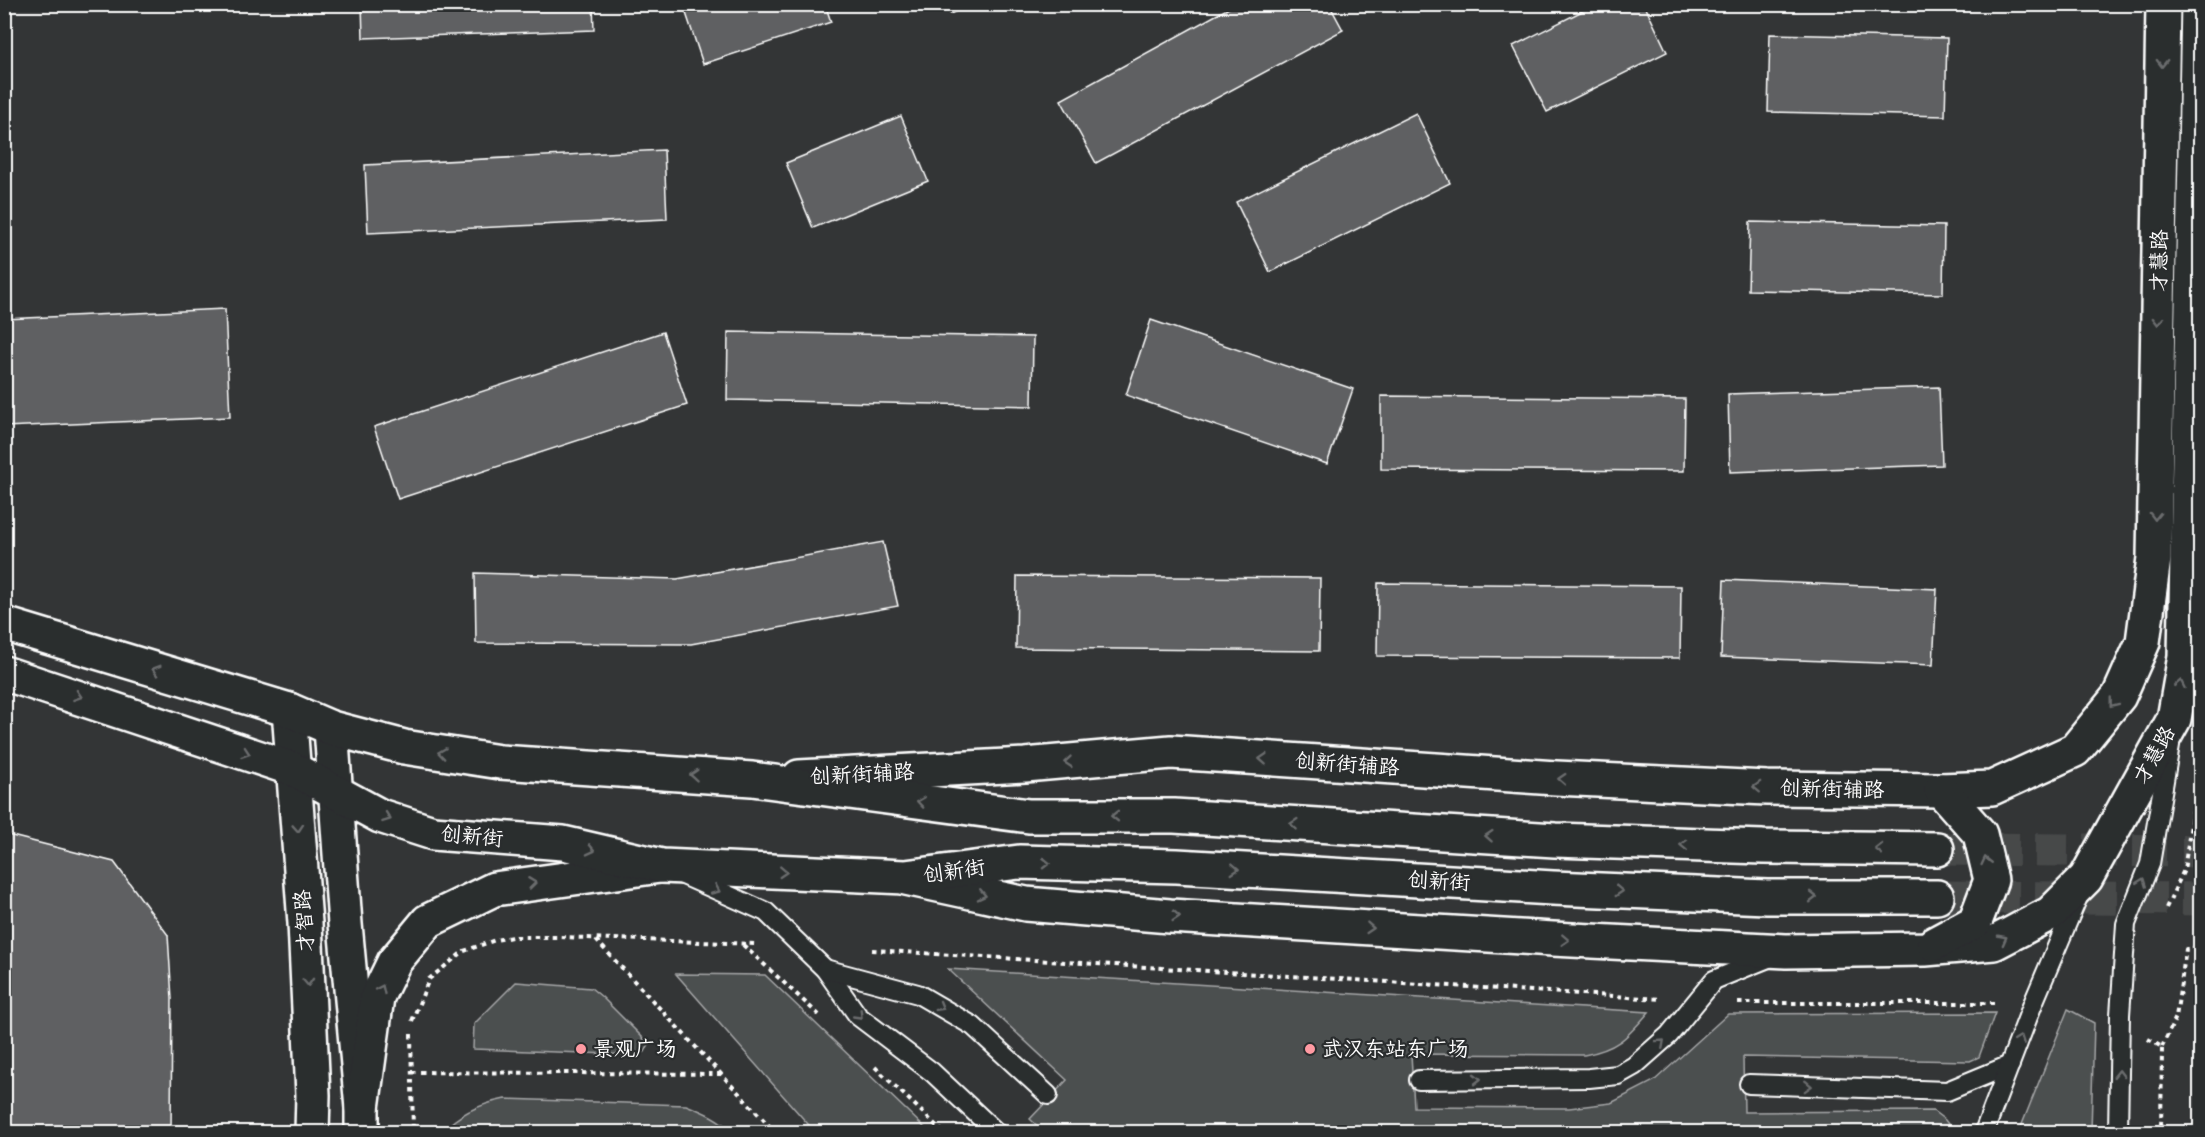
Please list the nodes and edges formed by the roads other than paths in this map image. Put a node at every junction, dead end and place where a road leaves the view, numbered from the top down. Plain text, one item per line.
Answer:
1 (2163, 4) edge
2 (2198, 4) edge
3 (4, 624) edge
4 (4, 673) edge
5 (289, 710) junction
6 (2174, 719) junction
7 (331, 728) junction
8 (293, 769) junction
9 (752, 779) junction
10 (336, 790) junction
11 (1941, 790) junction
12 (1937, 849) tunnel mouth
13 (662, 866) junction
14 (905, 877) junction
15 (2086, 878) junction
16 (1937, 897) tunnel mouth
17 (1924, 950) junction
18 (1786, 951) junction
19 (825, 969) junction
20 (2010, 1065) junction
21 (1419, 1080) dead end
22 (1749, 1084) dead end
23 (1048, 1095) dead end
24 (362, 1120) edge
25 (312, 1132) edge
26 (996, 1132) edge
27 (1984, 1132) edge
28 (2118, 1132) edge

1 -> 11 street, 才慧路
6 -> 2 street, 才慧路
5 -> 3 street
4 -> 8 street, 创新街
5 - 7 street
5 - 8 street, 才智路
6 - 15 street, 才慧路
28 -> 6 lane
9 -> 7 street
7 - 10 street, 才智路
8 - 10 street, 创新街
8 -> 25 street, 才智路
11 -> 9 street, 创新街辅路
12 -> 9 street
10 -> 13 street, 创新街
10 - 24 street, 才智路
17 -> 11 street
13 -> 14 street, 创新街
13 -> 19 lane
24 -> 13 street
14 -> 16 street, 创新街
14 -> 18 street
17 -> 15 street, 才慧路
20 -> 15 lane
17 - 18 street
21 -> 18 lane
19 -> 23 lane
19 -> 26 lane
22 -> 20 lane
20 - 27 lane

